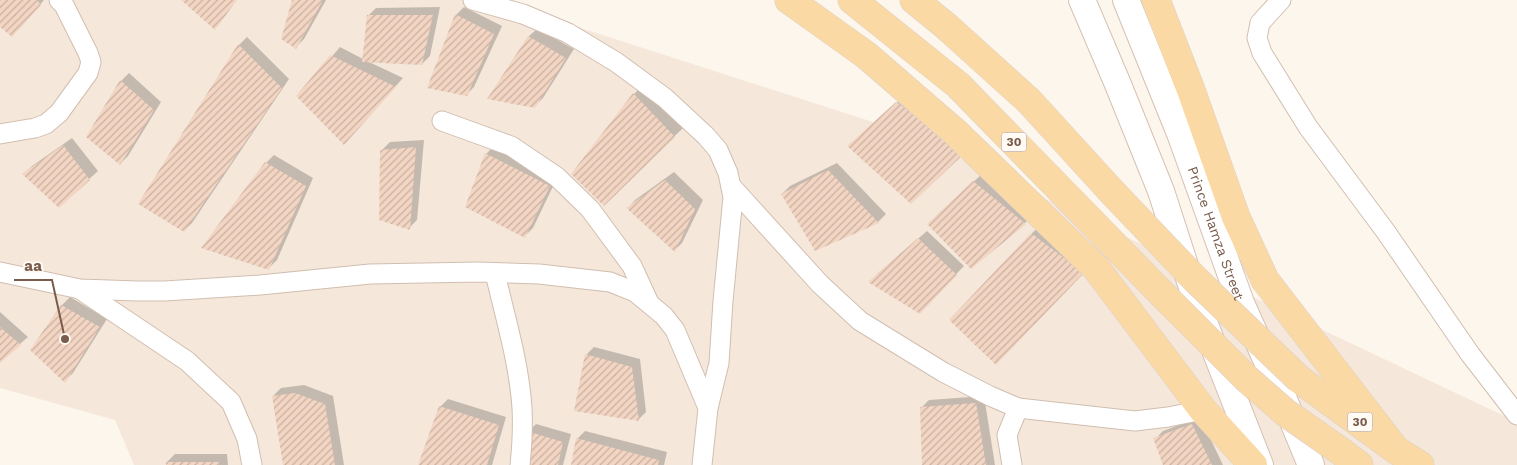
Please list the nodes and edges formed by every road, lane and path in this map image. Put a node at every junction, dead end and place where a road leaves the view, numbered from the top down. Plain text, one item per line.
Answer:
1 (59, 0) edge
2 (473, 0) edge
3 (789, 0) edge
4 (852, 0) edge
5 (914, 0) edge
6 (1082, 0) edge
7 (1126, 0) edge
8 (1156, 0) edge
9 (1281, 0) edge
10 (442, 122) dead end
11 (0, 134) edge
12 (731, 186) junction
13 (0, 272) edge
14 (495, 272) junction
15 (80, 289) junction
16 (648, 303) junction
17 (708, 408) junction
18 (1018, 408) junction
19 (1203, 410) junction
20 (1517, 415) edge
21 (1396, 450) junction
22 (252, 465) edge
23 (520, 465) edge
24 (702, 465) edge
25 (1012, 465) edge
26 (1253, 465) edge
27 (1260, 465) edge
28 (1310, 465) edge
29 (1359, 465) edge
30 (1420, 465) edge

1 - 11 street
2 - 12 street
3 - 19 main road
4 - 29 main road, 30, bridge
5 - 21 main road, 30, bridge
6 - 27 main road
7 - 28 main road, Prince Hamza Street
8 - 21 main road
9 - 20 street
10 - 16 street
12 - 17 street
12 - 18 street
13 - 15 street
14 - 15 street
14 - 16 street
14 - 23 street
15 - 22 street
16 - 17 street
17 - 24 street
18 - 19 street
18 - 25 street
19 - 26 main road
21 - 30 main road, 30

